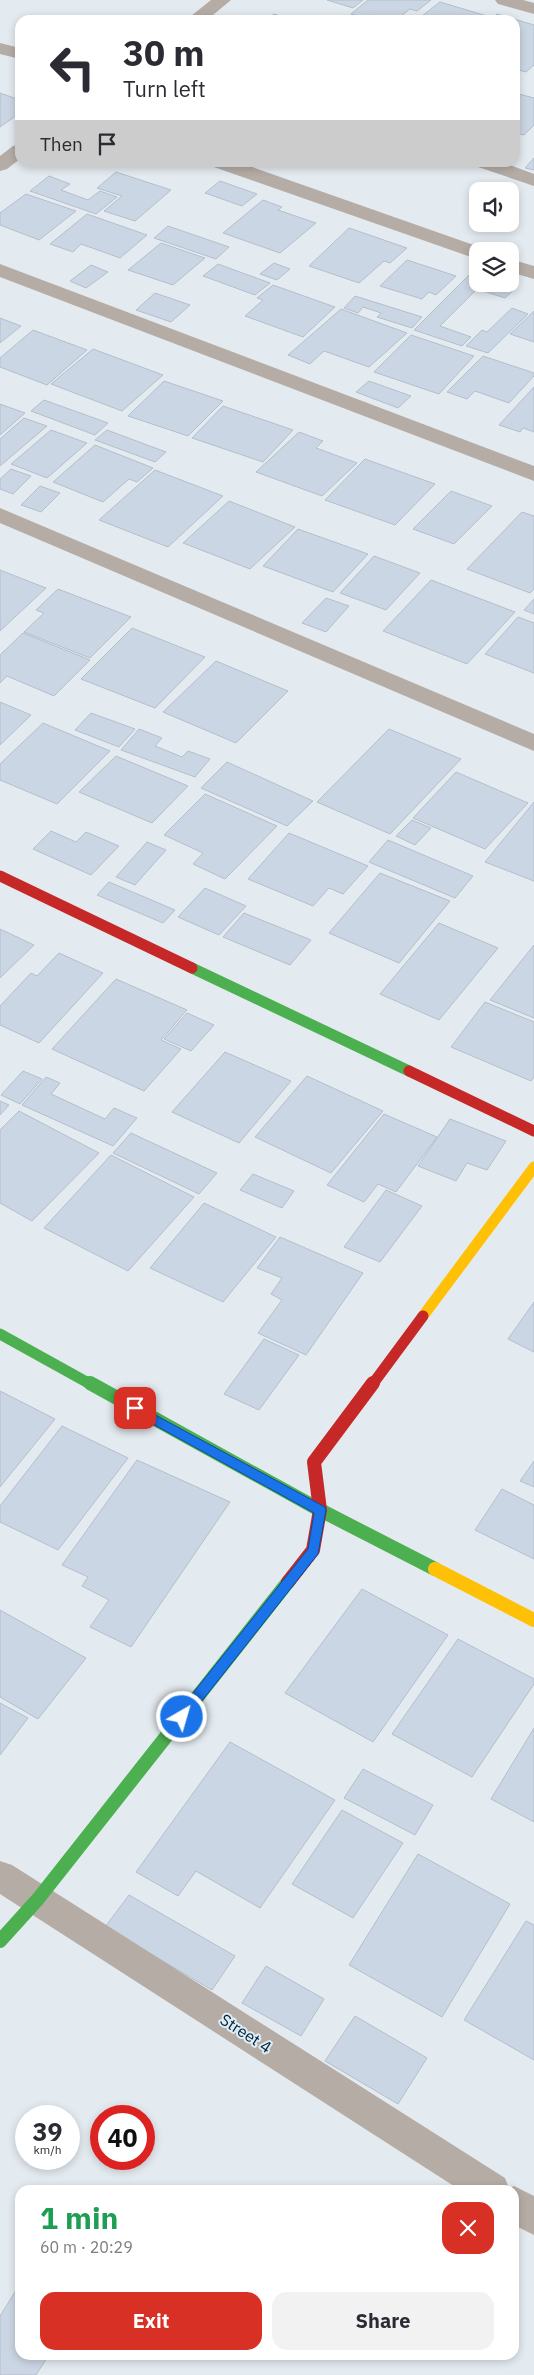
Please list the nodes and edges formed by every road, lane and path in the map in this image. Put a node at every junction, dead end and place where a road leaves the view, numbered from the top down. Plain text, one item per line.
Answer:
1 (222, 0) edge
2 (504, 0) edge
3 (534, 9) edge
4 (202, 15) edge
5 (0, 48) edge
6 (15, 52) edge
7 (15, 154) edge
8 (0, 165) edge
9 (232, 167) edge
10 (496, 167) edge
11 (534, 180) edge
12 (469, 250) edge
13 (519, 268) edge
14 (0, 270) edge
15 (534, 273) edge
16 (534, 474) edge
17 (0, 515) edge
18 (534, 744) edge
19 (0, 876) edge
20 (534, 1131) edge
21 (534, 1166) edge
22 (0, 1334) edge
23 (320, 1510) junction
24 (534, 1620) edge
25 (0, 1876) edge
26 (38, 1899) junction
27 (0, 1941) edge
28 (484, 2185) edge
29 (519, 2207) edge
30 (534, 2217) edge

1 - 4 street
2 - 3 street
5 - 6 street
7 - 8 street
9 - 12 street
10 - 11 street
13 - 15 street
14 - 16 street
17 - 18 street
19 - 20 street
21 - 23 street
22 - 23 street
23 - 24 street
23 - 26 street
25 - 26 street, Street 4
26 - 27 street
26 - 28 street, Street 4
29 - 30 street

